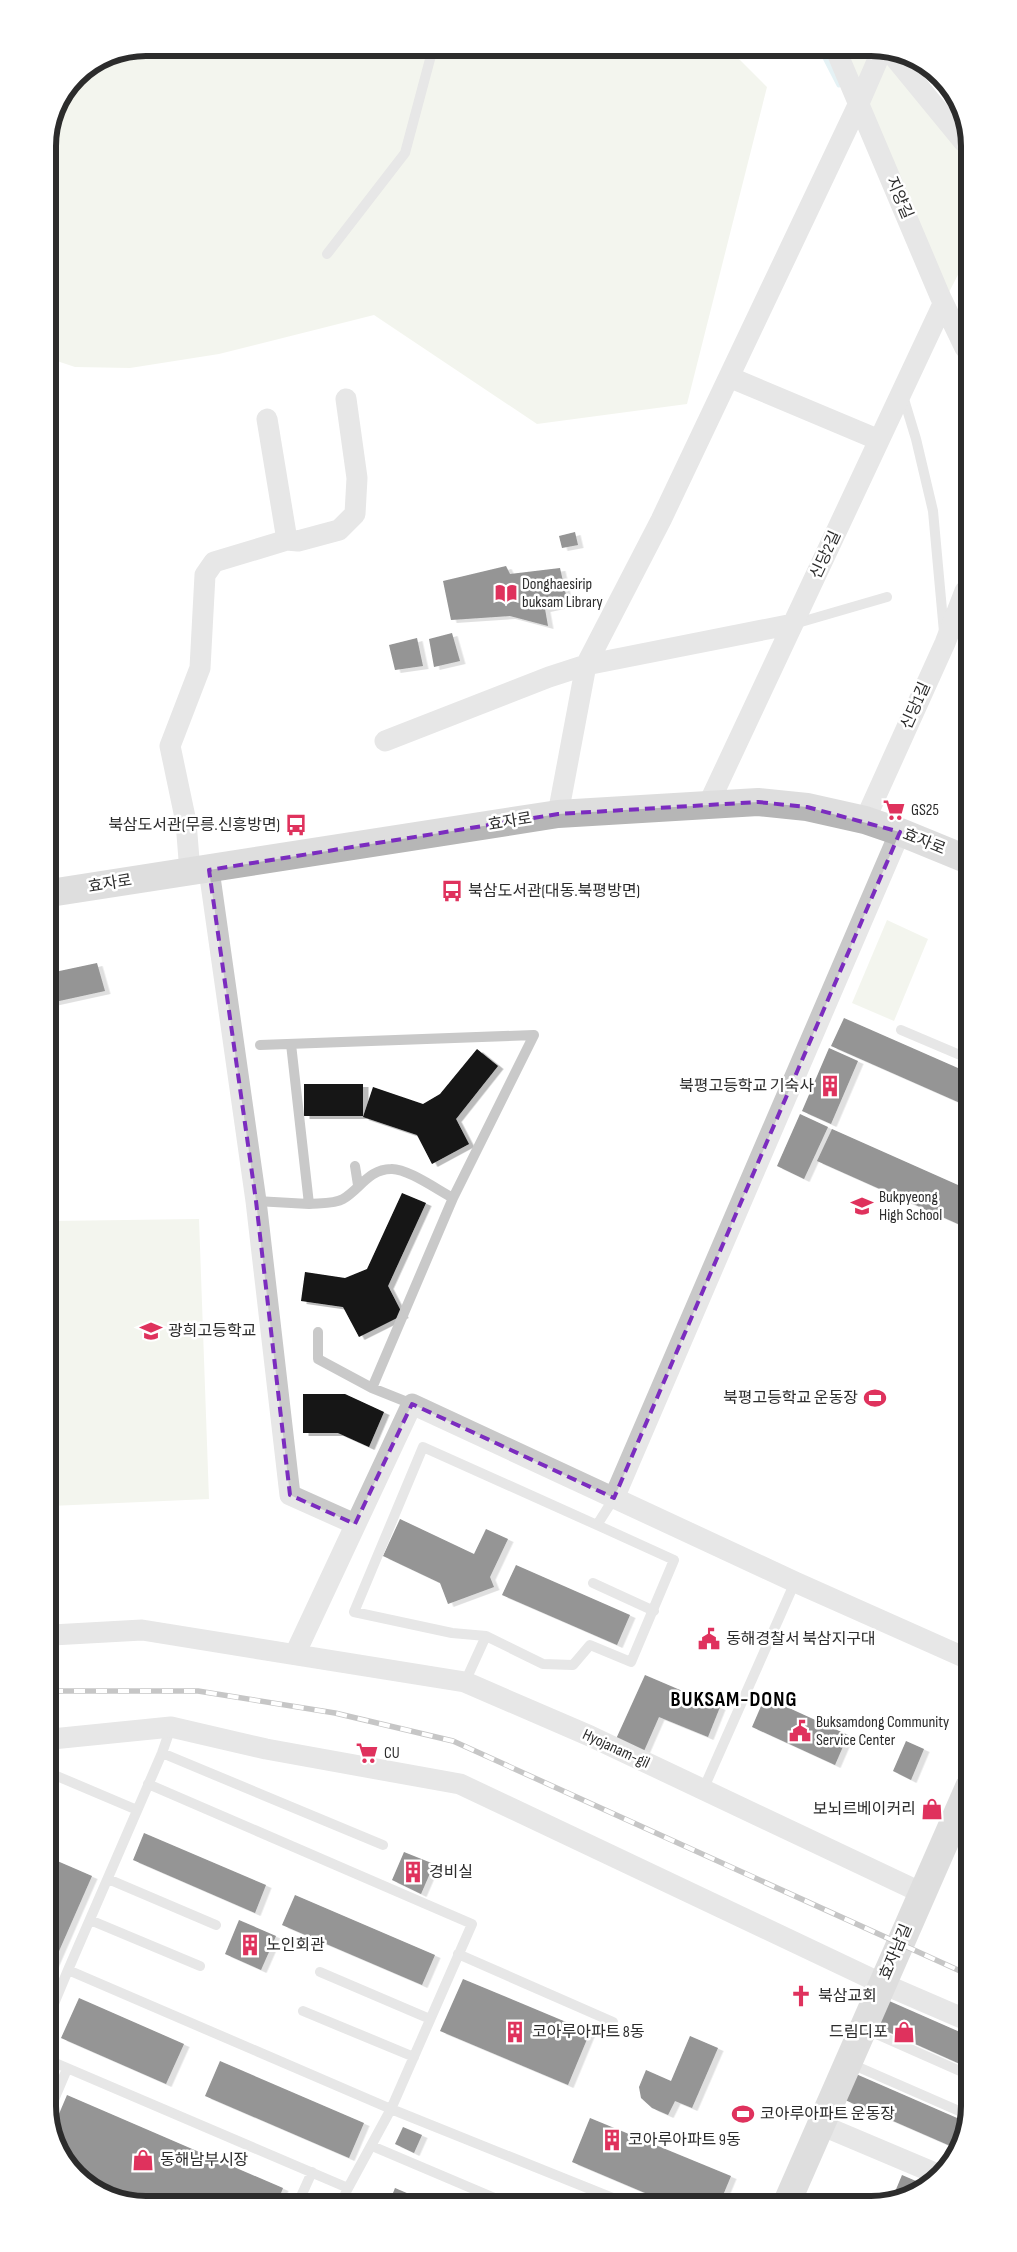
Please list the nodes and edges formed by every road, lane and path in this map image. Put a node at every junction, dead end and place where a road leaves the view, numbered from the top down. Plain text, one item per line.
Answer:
1 (431, 56) edge
2 (838, 56) edge
3 (879, 57) edge
4 (895, 60) edge
5 (859, 104) junction
6 (960, 137) edge
7 (327, 254) dead end
8 (943, 304) junction
9 (961, 340) edge
10 (730, 377) junction
11 (902, 392) junction
12 (346, 399) dead end
13 (267, 419) dead end
14 (879, 440) junction
15 (286, 540) junction
16 (887, 597) dead end
17 (961, 601) edge
18 (793, 624) junction
19 (944, 643) junction
20 (586, 665) junction
21 (385, 741) dead end
22 (708, 805) junction
23 (558, 814) junction
24 (864, 820) junction
25 (900, 832) junction
26 (961, 857) edge
27 (199, 871) junction
28 (56, 892) edge
29 (901, 1030) dead end
30 (291, 1044) junction
31 (260, 1045) dead end
32 (961, 1055) edge
33 (355, 1166) dead end
34 (358, 1185) junction
35 (454, 1198) junction
36 (256, 1201) junction
37 (309, 1204) junction
38 (318, 1332) dead end
39 (372, 1388) junction
40 (412, 1404) junction
41 (614, 1498) junction
42 (355, 1524) junction
43 (597, 1525) junction
44 (795, 1582) junction
45 (593, 1584) dead end
46 (654, 1611) junction
47 (56, 1635) edge
48 (486, 1636) junction
49 (295, 1654) junction
50 (961, 1656) edge
51 (465, 1682) junction
52 (171, 1727) junction
53 (56, 1739) edge
54 (162, 1753) junction
55 (56, 1776) edge
56 (148, 1784) junction
57 (704, 1790) junction
58 (961, 1805) edge
59 (137, 1810) junction
60 (384, 1844) dead end
61 (108, 1878) junction
62 (922, 1894) junction
63 (90, 1920) junction
64 (216, 1925) dead end
65 (458, 1954) junction
66 (200, 1966) dead end
67 (68, 1970) junction
68 (320, 1972) dead end
69 (883, 1984) junction
70 (56, 1996) edge
71 (303, 2011) dead end
72 (961, 2018) edge
73 (430, 2019) junction
74 (613, 2022) dead end
75 (863, 2028) junction
76 (414, 2057) junction
77 (56, 2063) edge
78 (848, 2063) junction
79 (67, 2068) junction
80 (961, 2072) edge
81 (56, 2095) edge
82 (391, 2109) junction
83 (960, 2112) edge
84 (821, 2125) junction
85 (372, 2146) junction
86 (312, 2172) junction
87 (931, 2172) edge
88 (348, 2188) junction
89 (301, 2196) edge
90 (344, 2196) edge
91 (490, 2196) edge
92 (608, 2196) edge
93 (790, 2196) edge

1 - 7 lane
2 - 5 street, 지양길
3 - 5 street
4 - 6 street
5 - 8 street, 지양길
5 - 10 street
8 - 9 street, 지양길
8 - 11 street, 신당2길
10 - 14 street
10 - 20 street
11 - 14 street, 신당2길
11 - 19 lane
12 - 15 street
13 - 15 street
14 - 18 street, 신당2길
15 - 27 street
16 - 18 lane
17 - 19 street, 신당1길
18 - 20 street
18 - 22 street, 신당2길
19 - 24 street, 신당1길
20 - 21 street
20 - 23 street
22 - 23 street, 효자로
22 - 24 street, 효자로
23 - 27 street, 효자로
24 - 25 street, 효자로
25 - 26 street, 효자로
25 - 41 street
27 - 28 street, 효자로
27 - 36 street
29 - 32 lane
30 - 31 lane
30 - 35 lane
30 - 37 lane
33 - 34 lane
34 - 35 lane
34 - 37 lane
35 - 39 lane
36 - 37 lane
36 - 42 street
38 - 39 lane
39 - 40 lane
40 - 41 street
40 - 42 street
41 - 43 lane
41 - 44 street
42 - 49 street
43 - 46 lane
43 - 48 lane
44 - 50 street
44 - 57 lane
45 - 46 lane
46 - 48 lane
47 - 49 street, Hyojanam-gil
48 - 51 lane
49 - 51 street, Hyojanam-gil
51 - 57 street, Hyojanam-gil
52 - 53 street
52 - 54 lane
52 - 69 street
54 - 56 lane
54 - 60 lane
55 - 59 lane
56 - 59 lane
56 - 65 lane
57 - 62 street, Hyojanam-gil
58 - 62 street, 효자남길
59 - 61 lane
61 - 63 lane
61 - 64 lane
62 - 69 street, 효자남길
63 - 66 lane
63 - 67 lane
65 - 73 lane
65 - 74 lane
67 - 70 lane
67 - 82 lane
68 - 73 lane
69 - 72 street
69 - 75 street, 효자남길
71 - 76 lane
73 - 76 lane
75 - 78 street, 효자남길
75 - 80 lane
76 - 82 lane
77 - 79 lane
78 - 83 lane
78 - 84 street, 효자남길
79 - 81 lane
79 - 86 lane
82 - 85 lane
82 - 92 lane
84 - 87 street
84 - 93 street, 효자남길
85 - 88 lane
85 - 91 lane
86 - 88 lane
86 - 89 lane
88 - 90 lane

